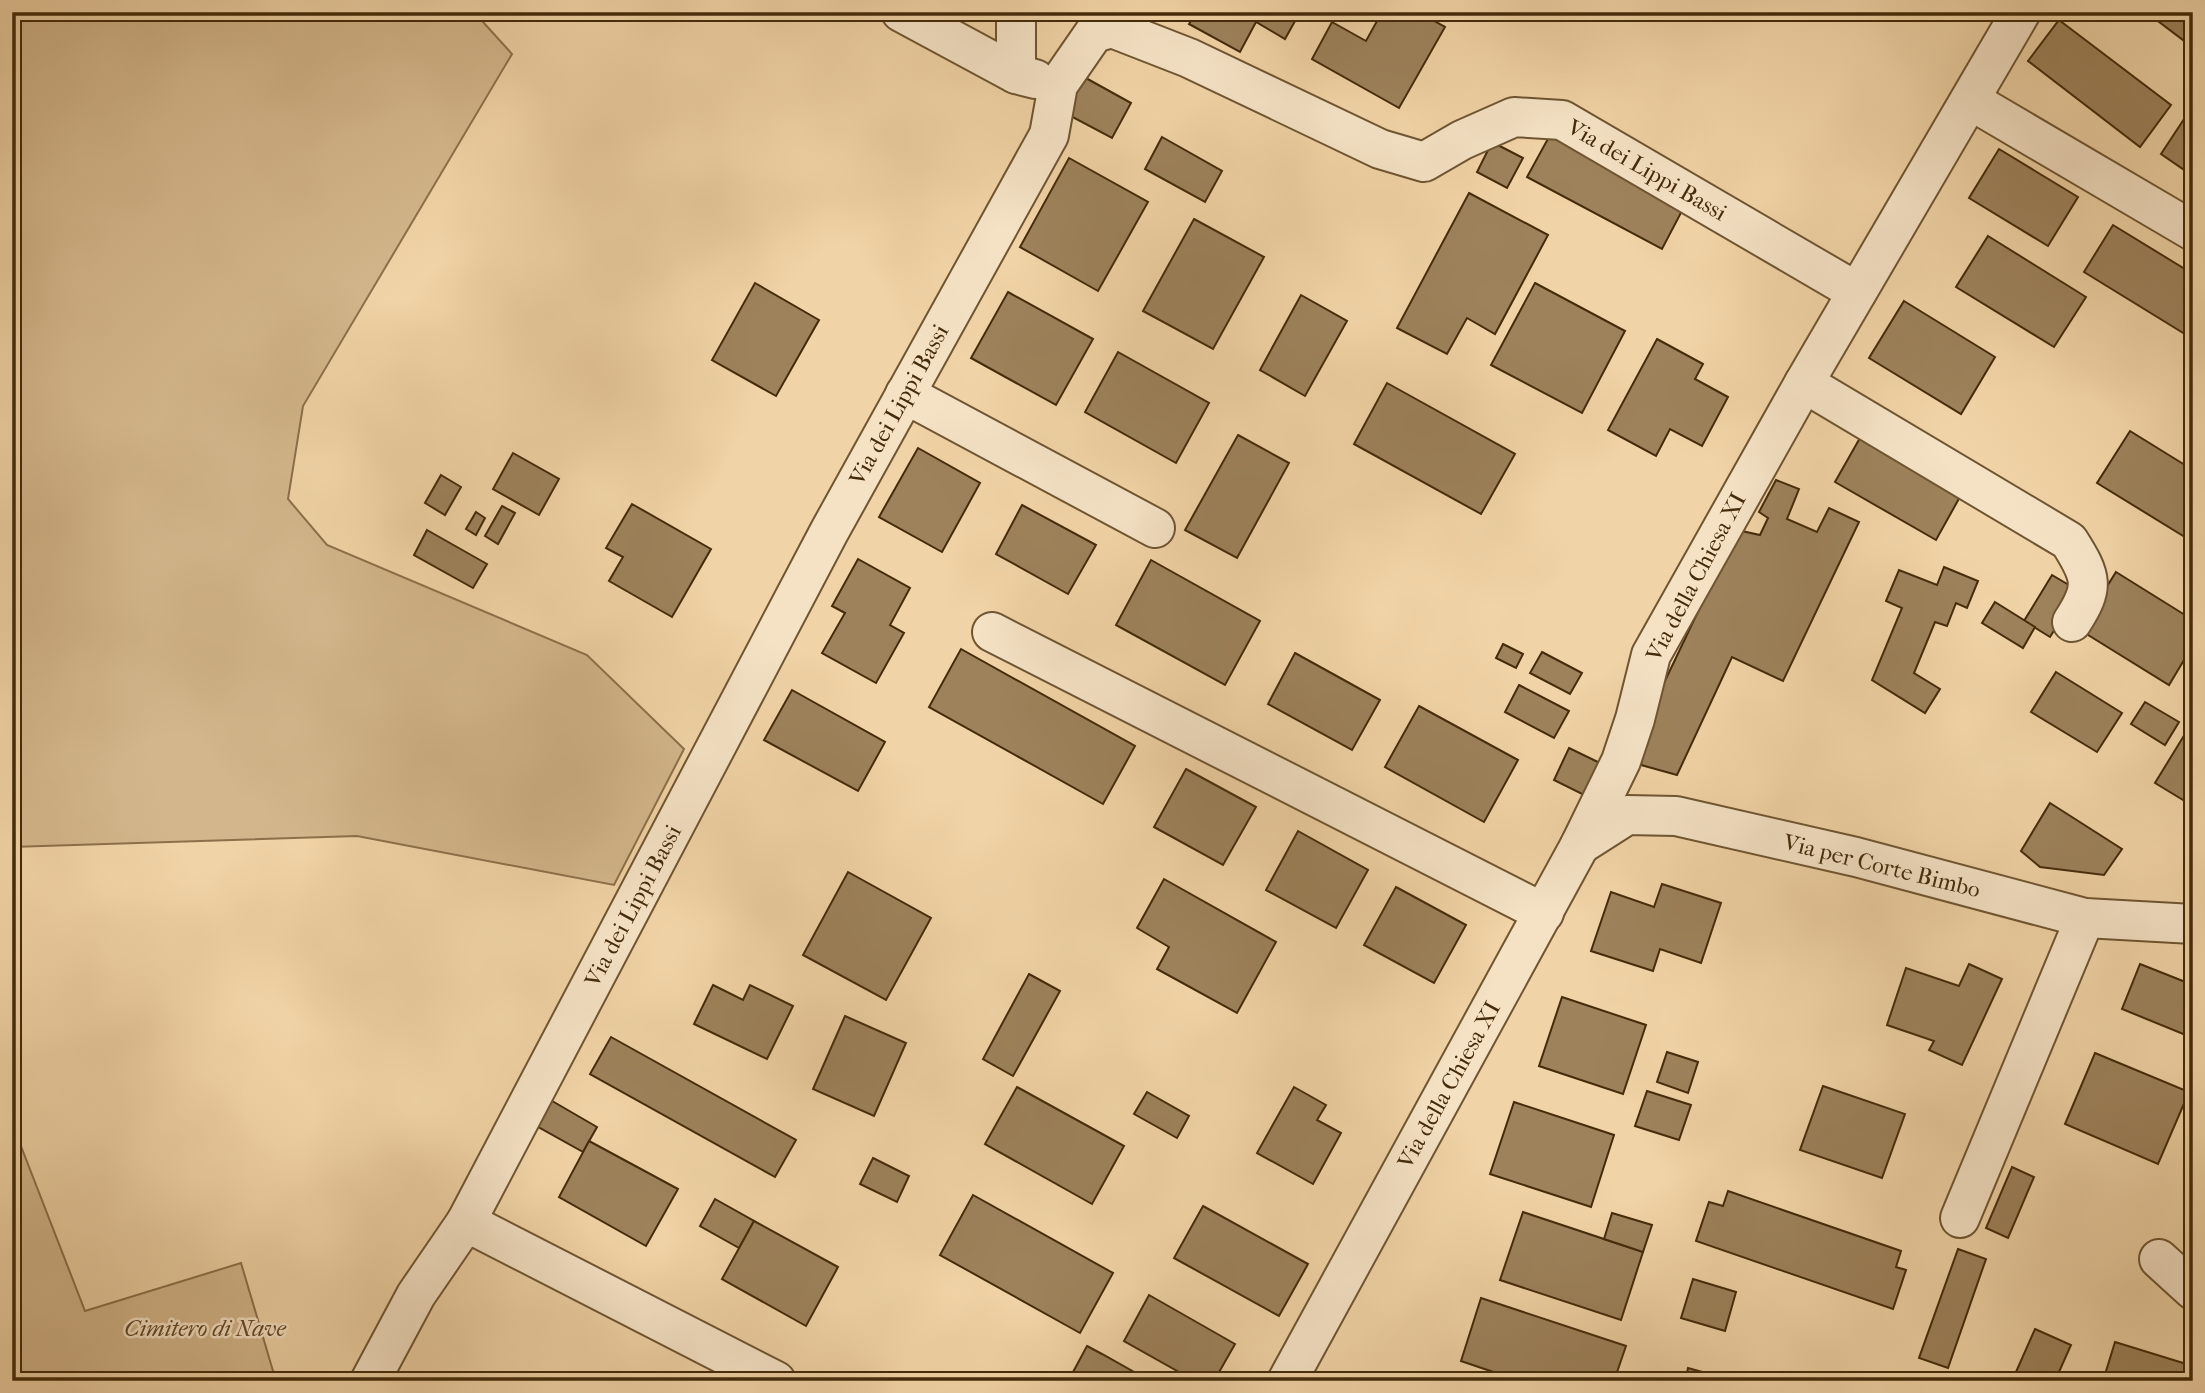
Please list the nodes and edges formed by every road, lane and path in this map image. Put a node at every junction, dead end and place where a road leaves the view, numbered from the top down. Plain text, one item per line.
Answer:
1 (901, 12) edge
2 (1016, 12) edge
3 (2021, 12) edge
4 (1117, 20) edge
5 (1016, 74) junction
6 (1058, 85) junction
7 (1970, 100) junction
8 (2193, 231) edge
9 (1857, 292) junction
10 (1804, 383) junction
11 (905, 394) junction
12 (1155, 528) dead end
13 (2072, 622) dead end
14 (992, 632) dead end
15 (1580, 845) junction
16 (1544, 913) junction
17 (2085, 918) junction
18 (2193, 924) edge
19 (1960, 1218) dead end
20 (466, 1222) junction
21 (2159, 1259) dead end
22 (2193, 1290) edge
23 (370, 1381) edge
24 (776, 1381) edge
25 (1287, 1381) edge

1 - 5 street
2 - 5 street
3 - 7 street, Via della Chiesa XI
4 - 6 street, Via dei Lippi Bassi
4 - 9 street, Via dei Lippi Bassi
5 - 6 street
6 - 11 street, Via dei Lippi Bassi
7 - 8 street
7 - 9 street, Via della Chiesa XI
9 - 10 street, Via della Chiesa XI
10 - 13 street
10 - 15 street, Via della Chiesa XI
11 - 12 street
11 - 20 street, Via dei Lippi Bassi
14 - 16 street
15 - 16 street, Via della Chiesa XI
15 - 17 street, Via per Corte Bimbo
16 - 25 street, Via della Chiesa XI
17 - 18 street, Via per Corte Bimbo
17 - 19 street
20 - 23 street, Via dei Lippi Bassi
20 - 24 street
21 - 22 street

